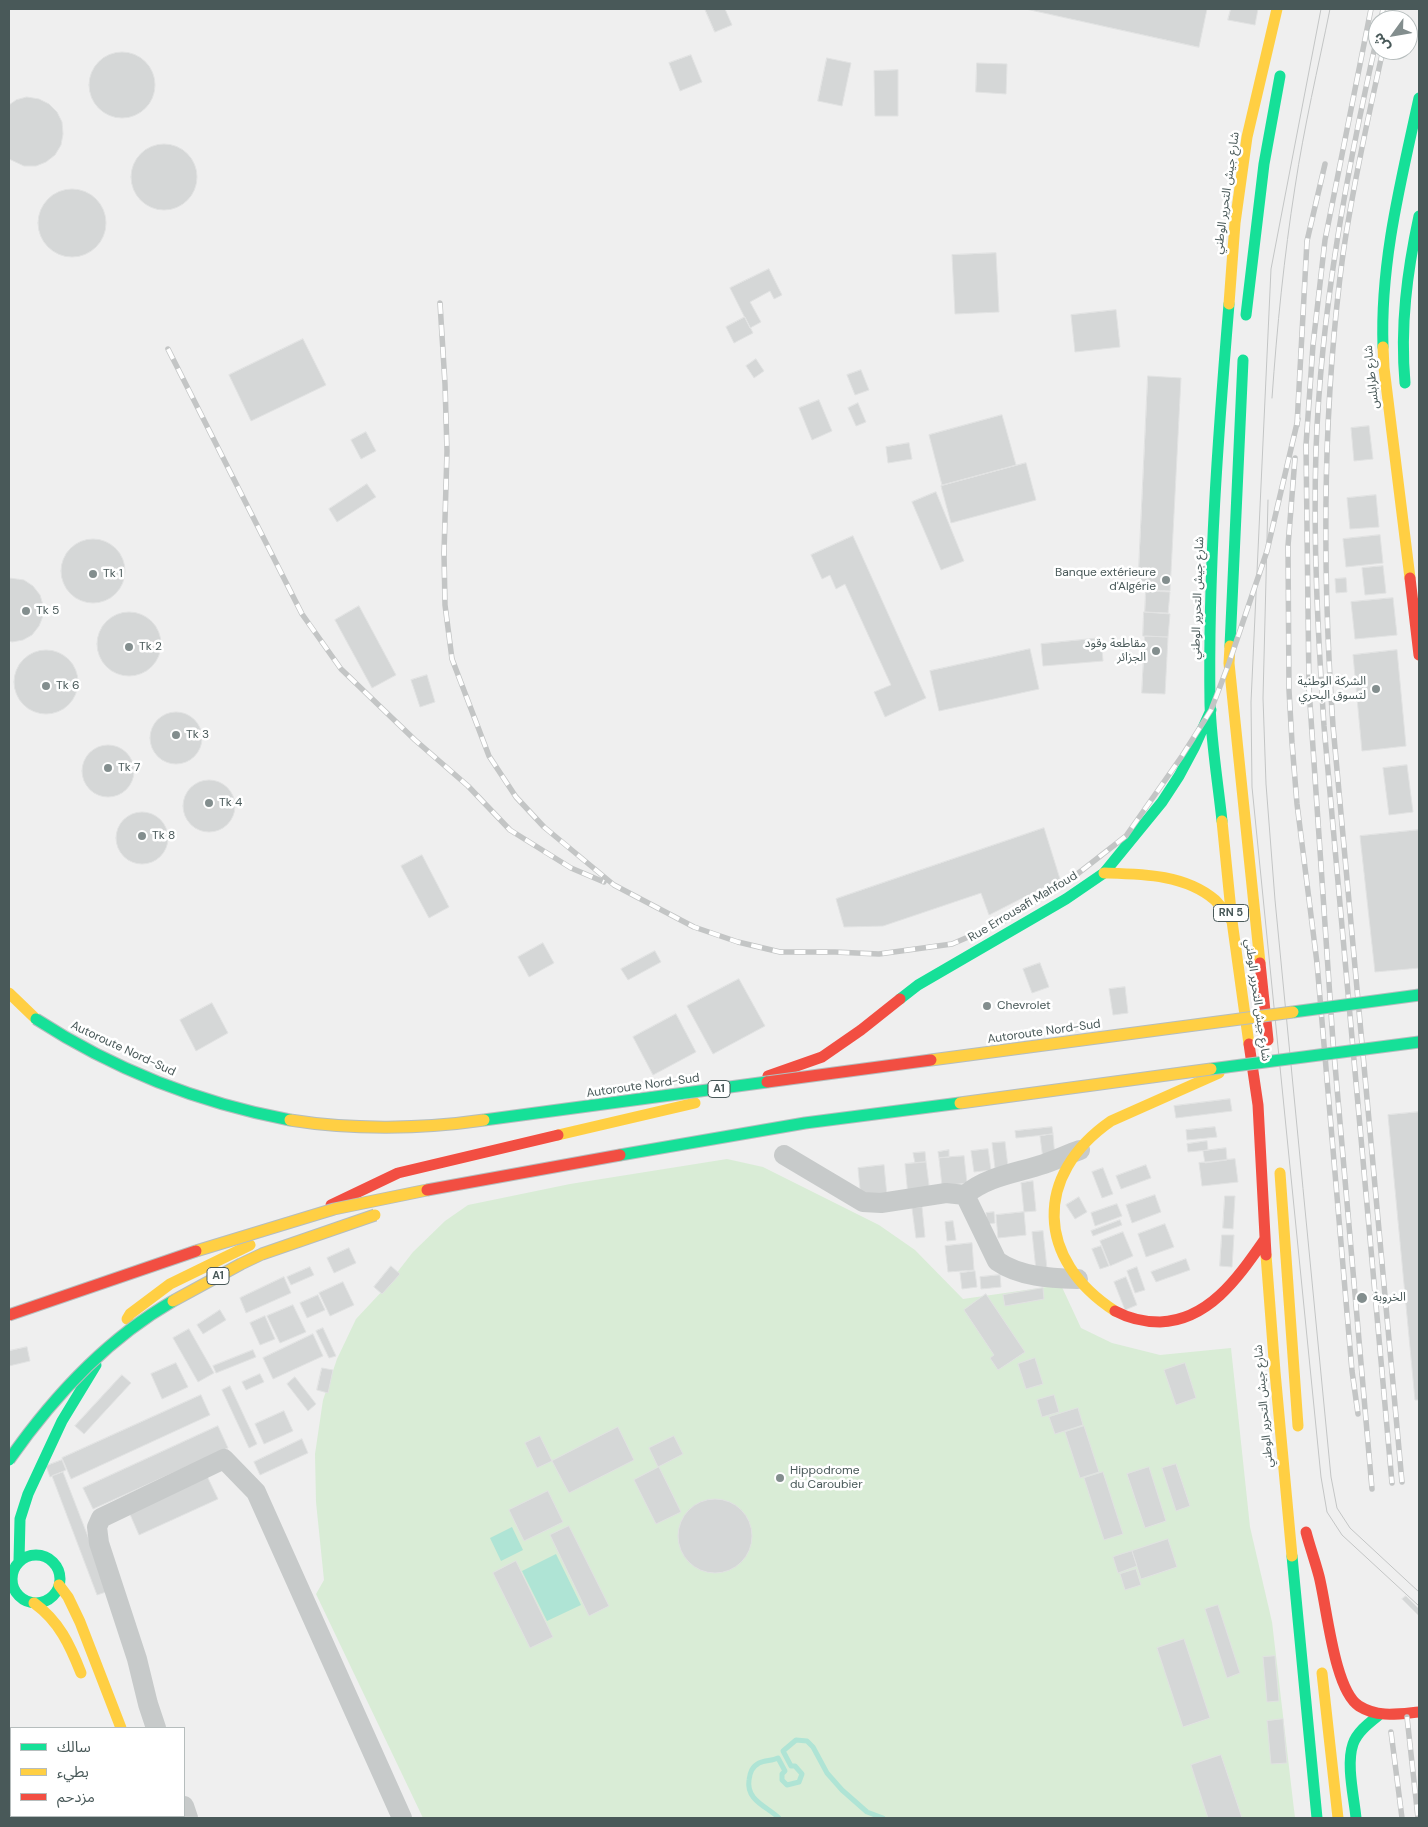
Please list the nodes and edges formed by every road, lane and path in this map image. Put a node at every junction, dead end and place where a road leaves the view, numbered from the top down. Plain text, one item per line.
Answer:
1 (1277, 9) edge
2 (1282, 64) dead end
3 (1419, 98) edge
4 (1419, 216) edge
5 (1245, 331) dead end
6 (1244, 350) dead end
7 (1406, 398) dead end
8 (1419, 655) edge
9 (1232, 693) junction
10 (1210, 694) junction
11 (1211, 710) junction
12 (1104, 873) junction
13 (1232, 921) junction
14 (9, 993) edge
15 (1419, 995) edge
16 (9, 1004) edge
17 (36, 1018) junction
18 (1419, 1042) edge
19 (1242, 1065) junction
20 (1272, 1078) dead end
21 (1080, 1150) junction
22 (784, 1155) dead end
23 (1278, 1157) dead end
24 (483, 1179) junction
25 (965, 1195) junction
26 (1264, 1239) junction
27 (1078, 1279) junction
28 (9, 1315) edge
29 (1299, 1433) dead end
30 (9, 1460) edge
31 (30, 1491) junction
32 (33, 1518) dead end
33 (19, 1561) junction
34 (60, 1585) junction
35 (30, 1602) junction
36 (9, 1607) edge
37 (1316, 1622) dead end
38 (1320, 1660) dead end
39 (85, 1684) dead end
40 (1419, 1712) edge
41 (1379, 1715) junction
42 (121, 1727) edge
43 (156, 1727) edge
44 (402, 1818) edge
45 (1317, 1818) edge
46 (1338, 1818) edge
47 (1356, 1818) edge

1 - 10 main road, شارع جيش التحرير الوطني / RN 5
2 - 5 main road
3 - 8 main road, شارع طرابلس
4 - 7 main road
6 - 9 main road, شارع جيش التحرير الوطني / RN 5
9 - 10 main road
9 - 20 main road, شارع جيش التحرير الوطني / RN 5
10 - 11 main road, شارع جيش التحرير الوطني / RN 5
11 - 12 main road, Rue Errousafi Mahfoud
11 - 13 main road, شارع جيش التحرير الوطني / RN 5
12 - 13 main road
12 - 31 main road, Rue Errousafi Mahfoud
13 - 26 main road, شارع جيش التحرير الوطني / RN 5
14 - 17 main road
15 - 17 main road, Autoroute Nord-Sud / A1, bridge
16 - 17 main road
18 - 19 main road, A1, bridge
19 - 21 main road, bridge
19 - 24 main road, A1, bridge
21 - 25 street
21 - 27 main road
22 - 25 street
23 - 29 main road
24 - 28 main road, A1, bridge
24 - 30 main road, A1, bridge
25 - 27 street
26 - 27 main road
26 - 45 main road, شارع جيش التحرير الوطني / RN 5
31 - 32 main road
31 - 33 main road, Rue Errousafi Mahfoud
33 - 34 main road
33 - 35 main road
34 - 35 main road
34 - 42 main road
35 - 36 main road
35 - 39 main road
37 - 41 main road
38 - 46 main road
40 - 41 main road
41 - 47 main road
43 - 44 street

